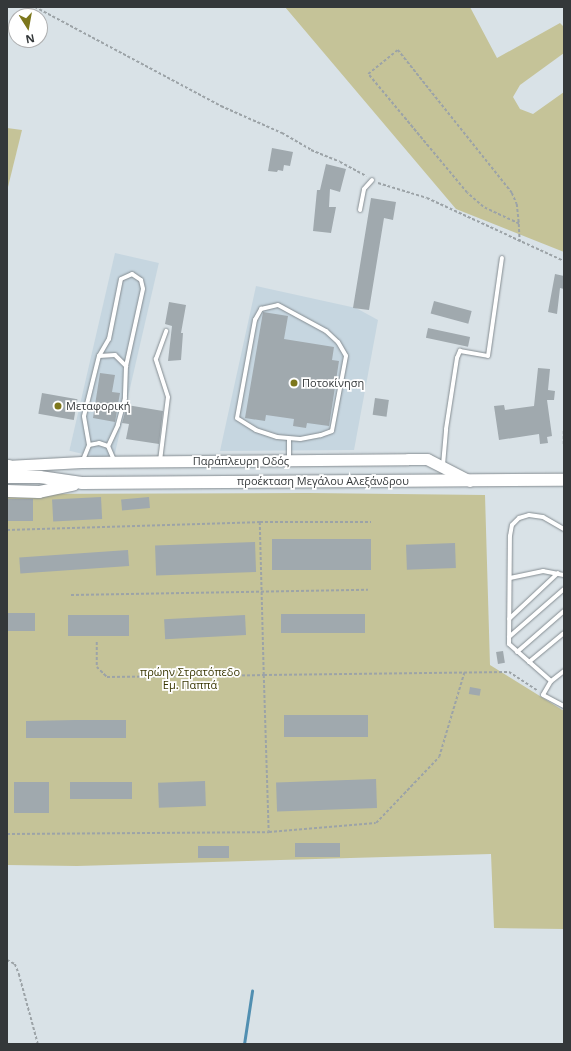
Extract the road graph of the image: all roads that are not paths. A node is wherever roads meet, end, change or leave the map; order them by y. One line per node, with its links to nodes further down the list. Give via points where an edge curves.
1 (372, 180): 2 (lane, via 364,189)
2 (360, 210)
3 (502, 258): 14 (lane, via 488,356 460,351 457,358)
4 (166, 331): 13 (lane, via 156,359 168,397)
5 (100, 356): 6 (lane, via 114,355); 6 (lane, via 109,339 121,279 127,274 135,274 141,280 143,289); 8 (lane, via 84,416)
6 (126, 366): 9 (lane, via 125,398 118,425)
7 (289, 439): 7 (lane, via 311,437 332,431 346,356 338,342 326,331 286,307 274,305 261,309 255,320 236,418 256,430); 10 (lane)
8 (89, 445): 9 (lane, via 99,443); 11 (lane)
9 (108, 446): 12 (lane)
10 (289, 461): 13 (street, Παράπλευρη Οδός); 14 (street, Παράπλευρη Οδός, via 427,459)
11 (82, 462): 12 (street, Παράπλευρη Οδός); 15 (street, Παράπλευρη Οδός)
12 (115, 462): 13 (street, Παράπλευρη Οδός)
13 (160, 462)
14 (443, 466): 17 (street, Παράπλευρη Οδός)
15 (8, 469): 18 (main road, προέκταση Μεγάλου Αλεξάνδρου)
16 (564, 480): 17 (main road, προέκταση Μεγάλου Αλεξάνδρου)
17 (470, 481): 18 (main road, προέκταση Μεγάλου Αλεξάνδρου)
18 (82, 483): 19 (main road, προέκταση Μεγάλου Αλεξάνδρου, via 39,492)
19 (7, 491)
20 (564, 529): 23 (lane, via 543,517 529,514 519,518 512,525 510,536)
21 (558, 573): 22 (lane); 23 (lane, via 543,571); 26 (lane)
22 (564, 575)
23 (510, 578): 26 (lane)
24 (564, 589): 28 (lane)
25 (564, 612): 29 (lane)
26 (509, 619): 28 (lane)
27 (564, 633): 30 (lane)
28 (509, 637): 29 (lane, via 510,646)
29 (517, 652): 30 (lane)
30 (529, 662): 32 (lane)
31 (564, 671): 32 (lane)
32 (551, 681): 33 (lane, via 543,694)
33 (564, 706)

